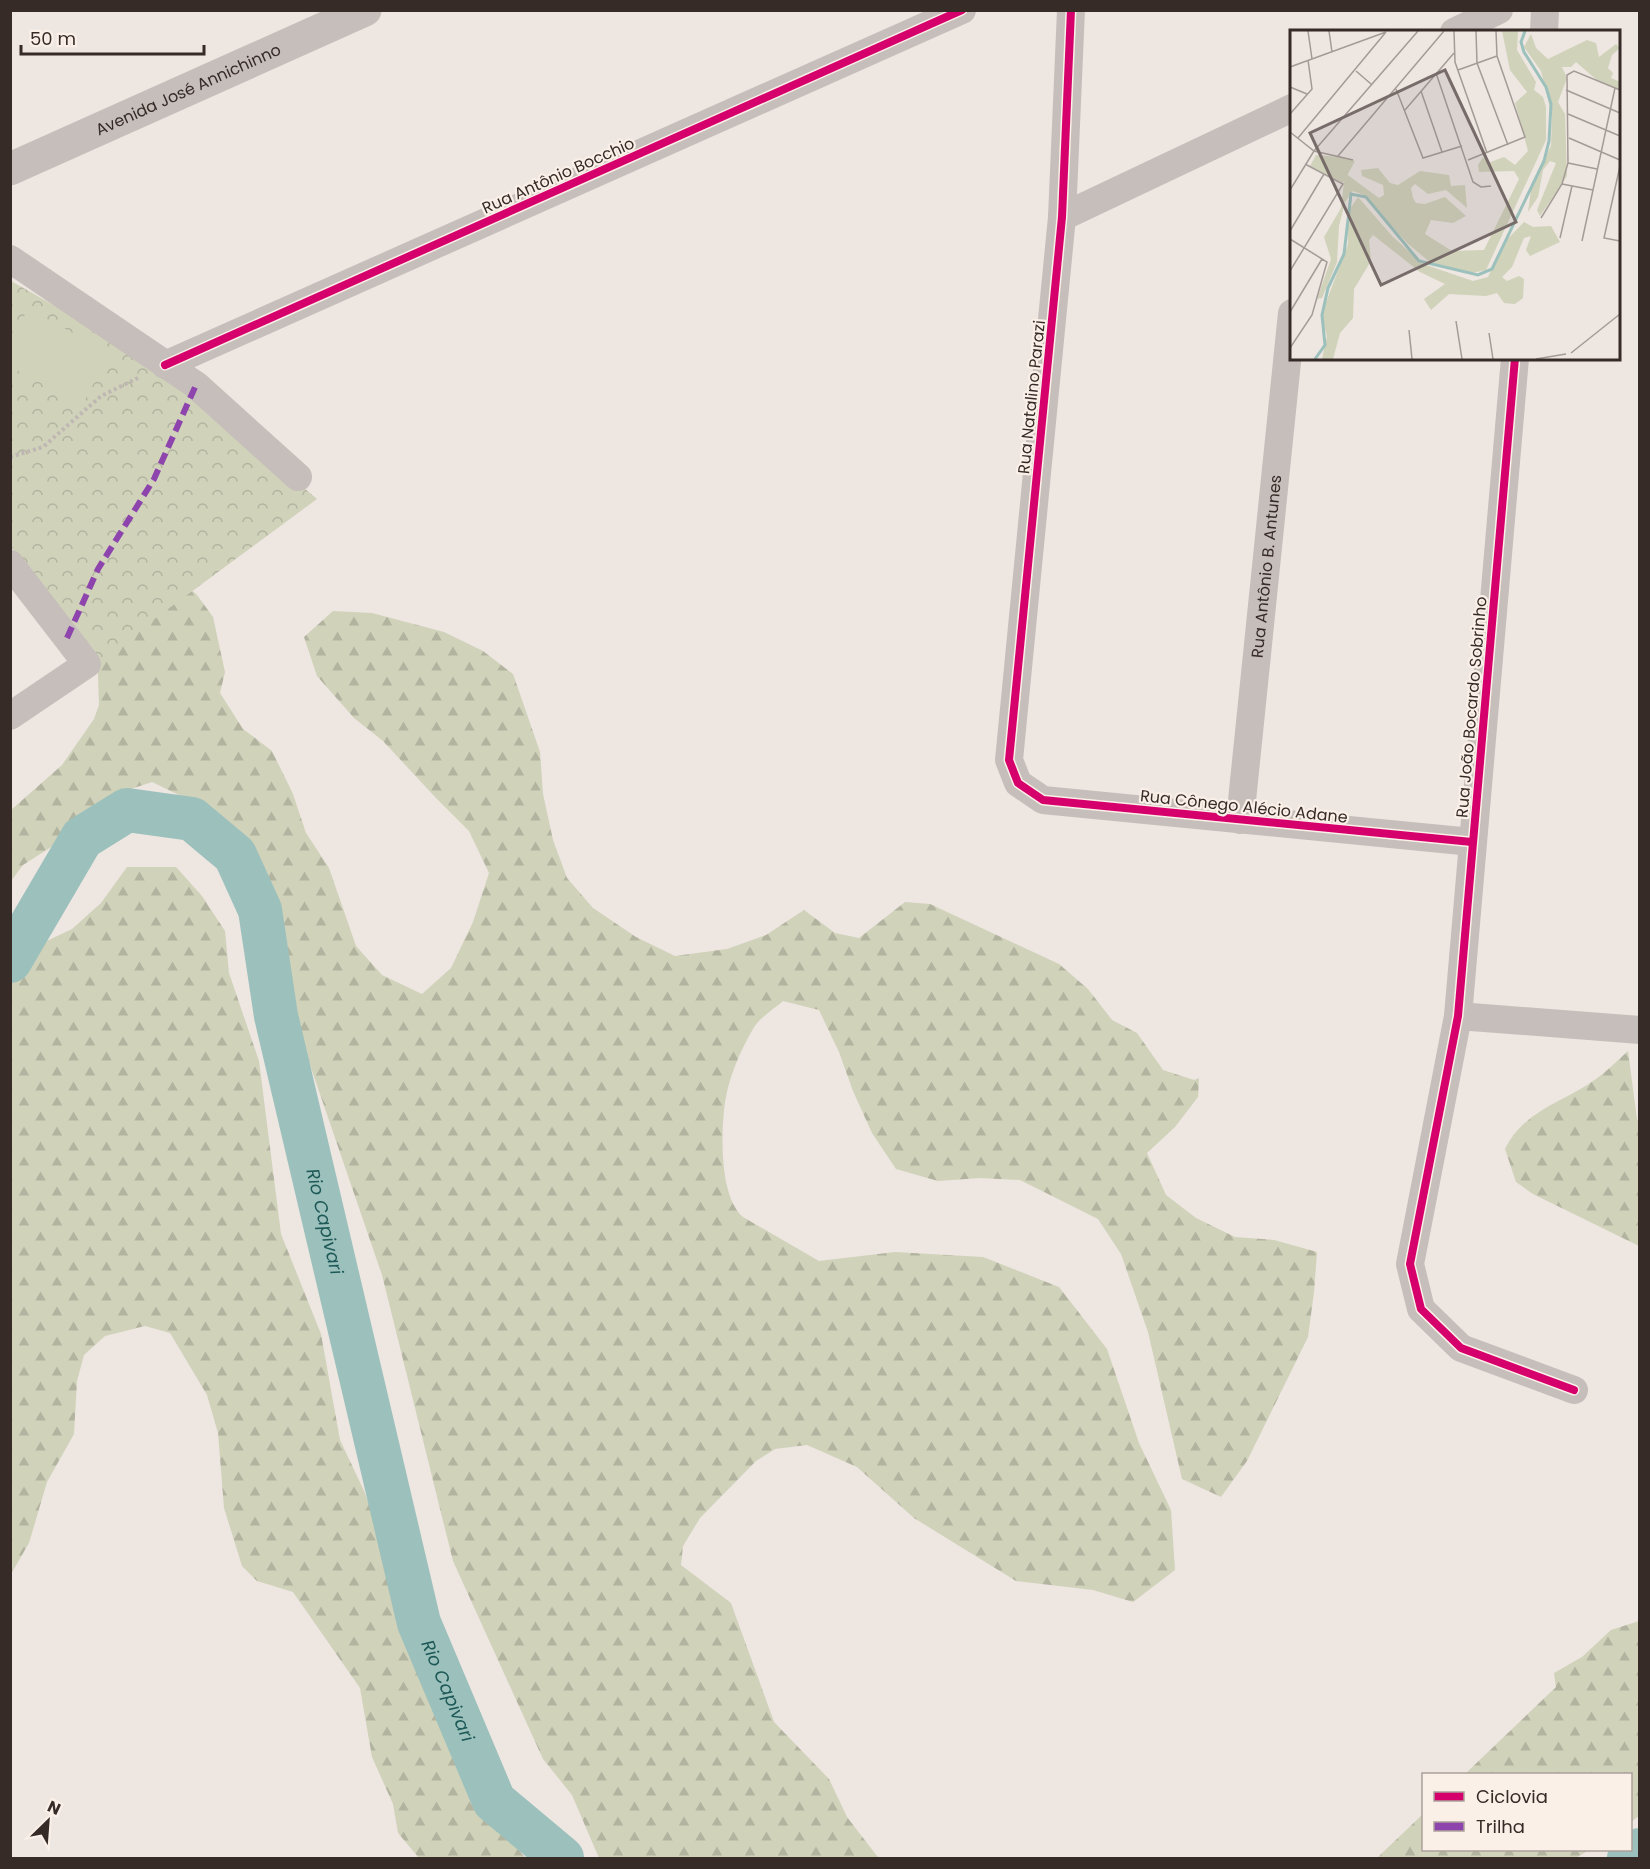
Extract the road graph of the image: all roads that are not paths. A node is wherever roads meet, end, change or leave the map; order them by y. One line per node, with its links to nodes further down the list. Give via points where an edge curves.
1 (365, 10): 9 (street, Avenida José Annichinno)
2 (962, 10): 14 (street, Rua Antônio Bocchio)
3 (1071, 10): 10 (street, Rua Natalino Parazi)
4 (1499, 10): 6 (street)
5 (1545, 10): 7 (street)
6 (1458, 30)
7 (1544, 30)
8 (1290, 109): 10 (street)
9 (10, 170)
10 (1062, 217): 18 (street, Rua Natalino Parazi, via 1009,760)
11 (10, 259): 14 (street)
12 (1290, 332): 19 (street, Rua Antônio B. Antunes)
13 (1515, 360): 20 (street, Rua João Bocardo Sobrinho)
14 (165, 365): 15 (street, via 196,385)
15 (298, 477)
16 (10, 564): 17 (street, via 87,664)
17 (10, 716)
18 (1018, 783): 19 (street, Rua Cônego Alécio Adane, via 1043,800)
19 (1240, 820): 20 (street, Rua Cônego Alécio Adane)
20 (1472, 843): 21 (street, Rua João Bocardo Sobrinho)
21 (1458, 1016): 22 (street); 23 (street, Rua João Bocardo Sobrinho, via 1410,1264 1421,1309 1461,1348)
22 (1640, 1030)
23 (1574, 1390)

